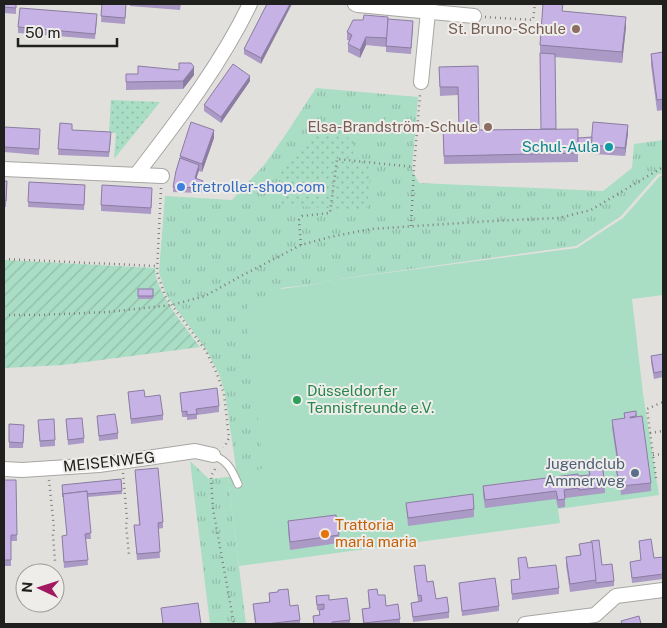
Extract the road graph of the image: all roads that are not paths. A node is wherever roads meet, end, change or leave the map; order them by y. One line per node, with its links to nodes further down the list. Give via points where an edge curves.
1 (250, 4): 7 (street, via 214,69)
2 (355, 4): 3 (street)
3 (429, 8): 4 (street); 5 (street)
4 (474, 16)
5 (421, 82)
6 (4, 168): 7 (street)
7 (136, 175): 8 (street)
8 (162, 176)
9 (213, 455): 10 (street, MEISENWEG, via 195,451 99,465); 11 (lane, via 231,468)
10 (4, 469)
11 (238, 484)
12 (663, 590): 13 (street, via 616,596)
13 (596, 620): 14 (street)
14 (525, 624)

